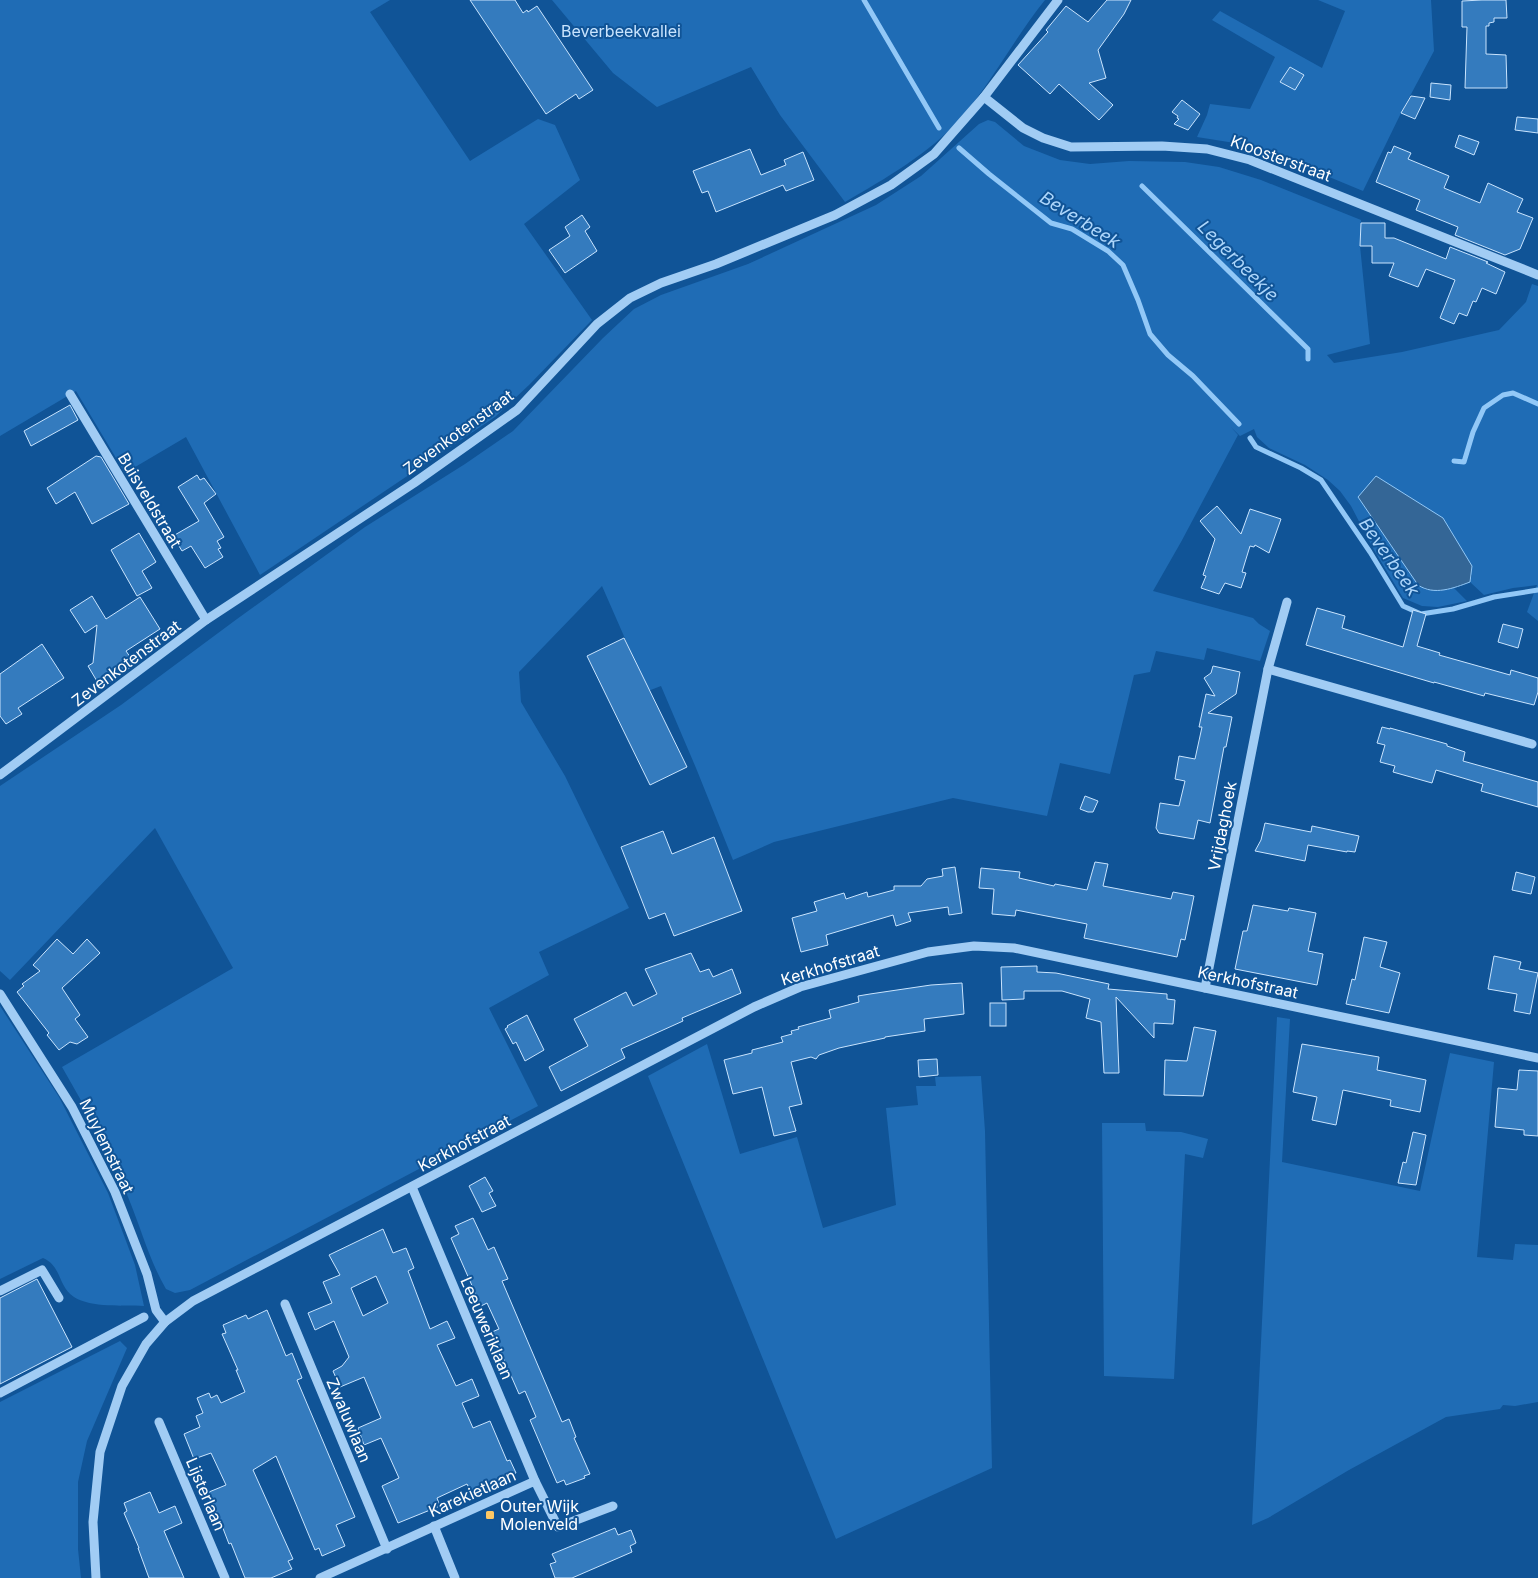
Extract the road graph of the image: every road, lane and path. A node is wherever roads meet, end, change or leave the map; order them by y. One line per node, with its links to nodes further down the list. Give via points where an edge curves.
1 (1058, 0): 2 (street, Zevenkotenstraat)
2 (984, 96): 3 (street, Kloosterstraat, via 1023,128 1043,138 1072,147 1207,149 1250,160); 6 (street, Zevenkotenstraat, via 934,154 890,185 835,215 716,264 660,283 630,298 597,324 517,410 414,483)
3 (1538, 275)
4 (70, 394): 6 (street, Buisveldstraat)
5 (1287, 602): 7 (street, Vrijdaghoek)
6 (206, 620): 9 (street, Zevenkotenstraat)
7 (1268, 669): 8 (street); 10 (street, Vrijdaghoek)
8 (1532, 744)
9 (0, 775)
10 (1205, 988): 12 (street, Kerkhofstraat); 13 (street, Kerkhofstraat, via 1014,948 974,946 928,952 800,988 754,1007)
11 (0, 994): 18 (street, Muylemstraat, via 72,1106 115,1192 147,1274 156,1310)
12 (1538, 1058)
13 (412, 1187): 18 (street, Kerkhofstraat, via 193,1301); 21 (street, Leeuweriklaan)
14 (0, 1291): 15 (street, via 42,1270)
15 (59, 1298)
16 (284, 1304): 24 (street, Zwaluwlaan)
17 (144, 1317): 19 (street)
18 (165, 1322): 25 (street, Kerkhofstraat, via 146,1344 122,1386 100,1452 92,1522)
19 (0, 1393)
20 (159, 1422): 26 (street, Lijsterlaan)
21 (535, 1480): 22 (street, Karekietlaan, via 558,1527); 23 (street, Karekietlaan)
22 (612, 1506)
23 (434, 1526): 24 (street, Karekietlaan); 28 (street)
24 (387, 1549): 27 (street, Karekietlaan)
25 (96, 1578)
26 (225, 1578)
27 (320, 1578)
28 (455, 1578)

